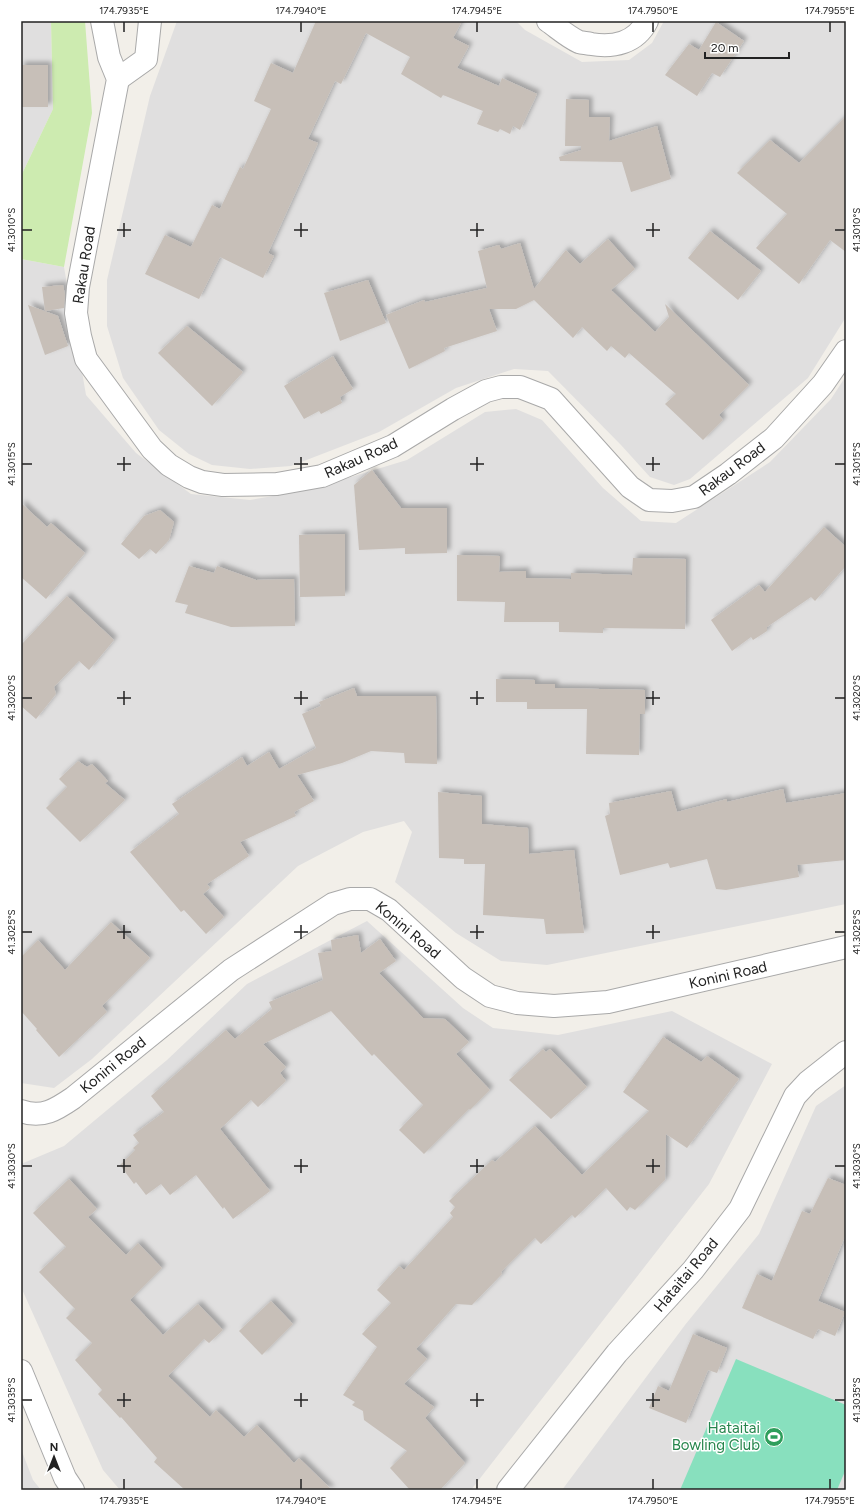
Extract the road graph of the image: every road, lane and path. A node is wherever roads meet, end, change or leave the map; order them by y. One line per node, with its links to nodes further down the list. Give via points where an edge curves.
1 (102, 21): 5 (street, via 109,57)
2 (150, 21): 5 (street, via 146,59)
3 (548, 21): 4 (street, via 580,42 608,46 621,44 635,37)
4 (647, 21)
5 (118, 79): 6 (street, Rakau Road, via 78,287 76,313 80,336 86,360 152,449 169,465 202,482 223,485 277,484 322,476 393,446 486,391 501,387 520,387 551,399 630,487 649,500 672,501 694,498 774,438 823,384)
6 (846, 351)
7 (846, 948): 9 (street, Konini Road, via 608,1002 554,1006 517,1003 490,996 463,978 389,910 370,899 350,898 333,904 231,970 54,1111 32,1114)
8 (846, 1052): 12 (street, Hataitai Road, via 808,1082 795,1096 740,1209 693,1270 617,1353)
9 (21, 1111)
10 (21, 1370): 11 (street, via 65,1478)
11 (73, 1490)
12 (508, 1490)

